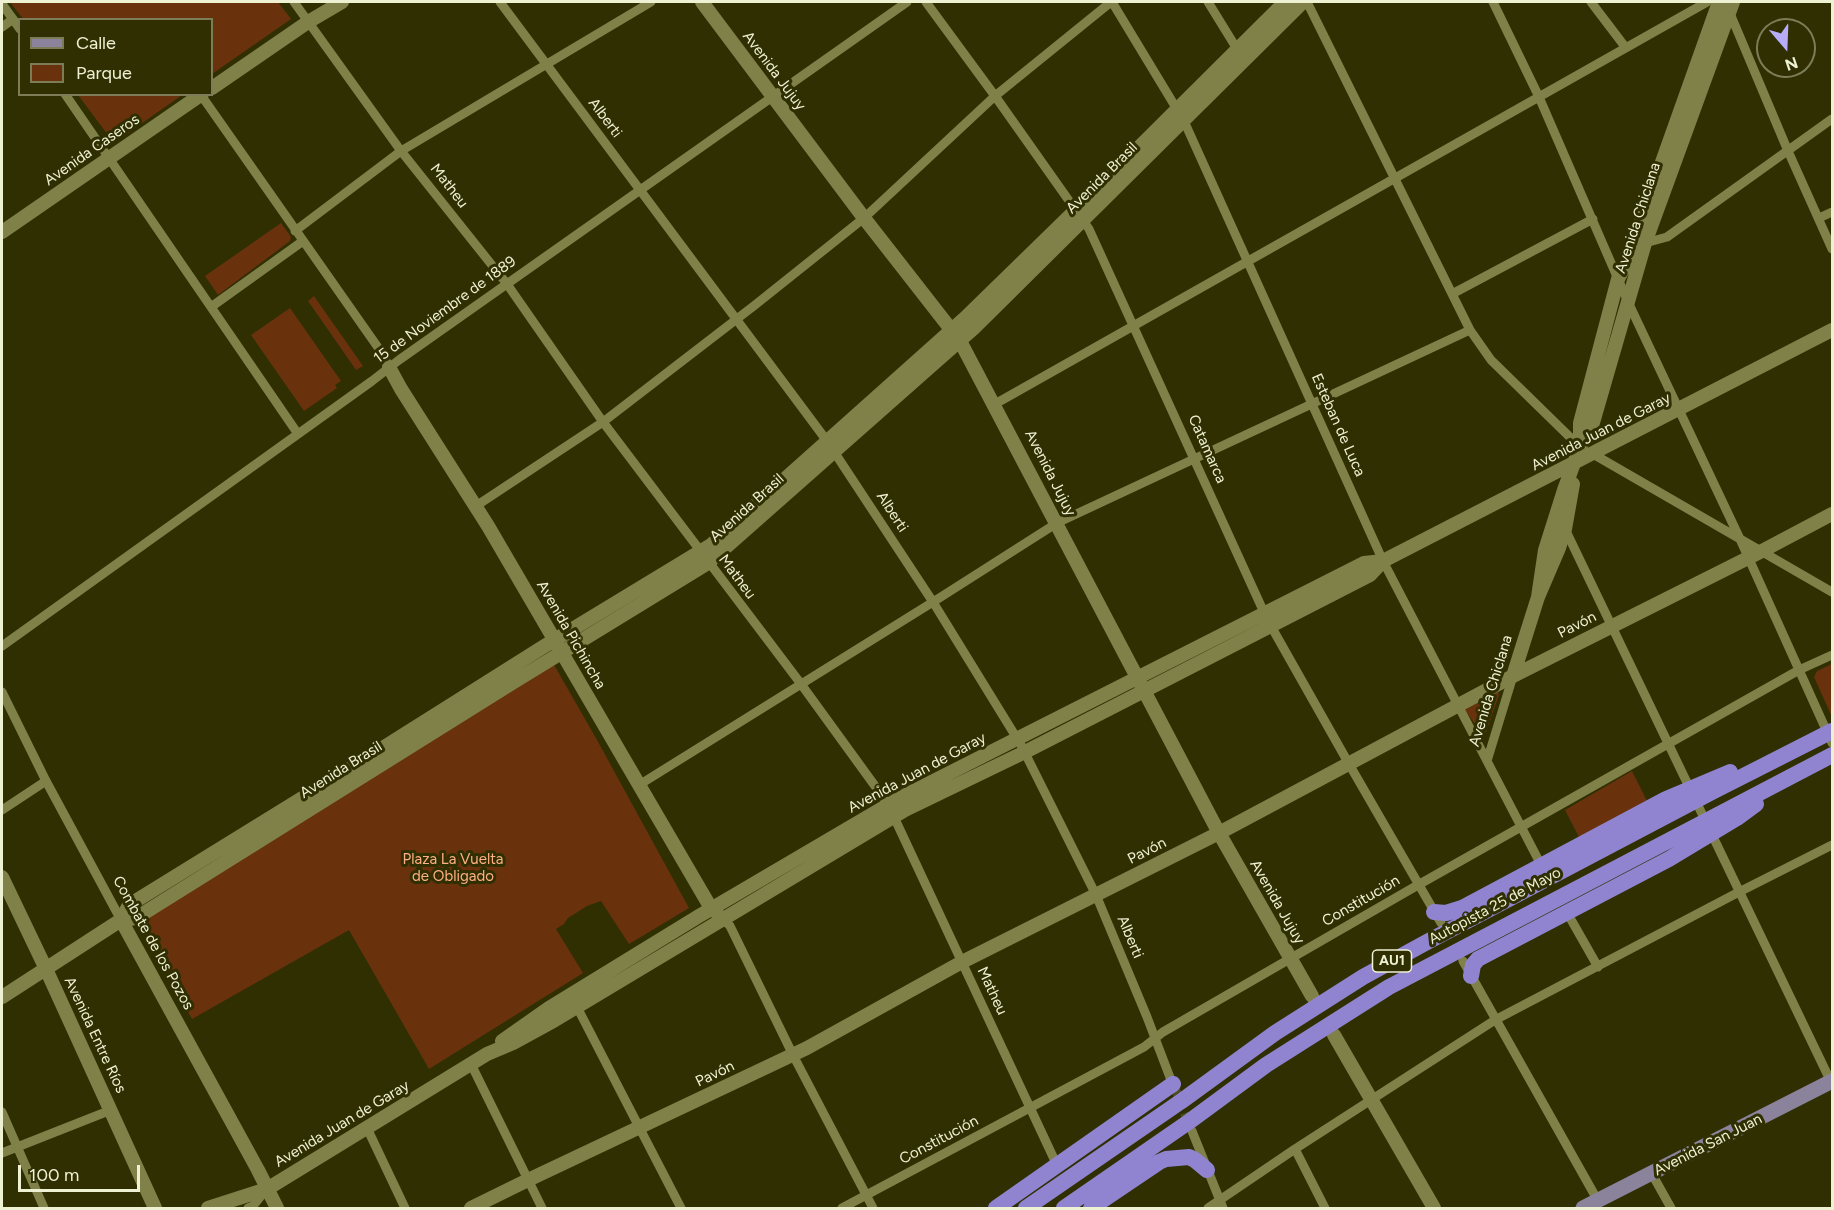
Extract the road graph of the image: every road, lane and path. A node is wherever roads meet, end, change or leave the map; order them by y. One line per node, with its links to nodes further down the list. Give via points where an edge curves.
1 (294, 2): 18 (street, Matheu)
2 (342, 2): 18 (main road)
3 (500, 2): 23 (street, Alberti)
4 (651, 2): 23 (street)
5 (702, 2): 30 (main road, Avenida Jujuy)
6 (907, 2): 30 (street, 15 de Noviembre de 1889)
7 (926, 2): 28 (street, Catamarca)
8 (1112, 2): 28 (street); 31 (street, Esteban de Luca)
9 (1208, 2): 22 (street)
10 (1285, 2): 22 (main road, Avenida Brasil)
11 (1305, 2): 31 (main road, Avenida Brasil); 36 (street)
12 (1591, 2): 21 (street)
13 (1707, 2): 21 (street)
14 (1496, 3): 29 (street)
15 (2, 4): 17 (street)
16 (1726, 4): 34 (street); 46 (main road, Avenida Chiclana); 49 (main road, Avenida Chiclana)
17 (13, 19): 19 (street); 20 (street)
18 (308, 22): 24 (main road); 33 (street, Matheu)
19 (18, 26)
20 (2, 27)
21 (1626, 48): 29 (street)
22 (1237, 49): 31 (main road, Avenida Brasil)
23 (546, 65): 33 (street); 37 (street, Alberti)
24 (213, 87)
25 (66, 96): 35 (street)
26 (200, 96): 35 (main road, Avenida Caseros)
27 (202, 96): 43 (street)
28 (995, 96): 39 (street, Catamarca); 40 (street)
29 (1539, 97): 36 (street); 42 (street)
30 (773, 98): 37 (street, 15 de Noviembre de 1889); 40 (main road, Avenida Jujuy)
31 (1181, 115): 39 (main road, Avenida Brasil); 48 (street, Esteban de Luca)
32 (1833, 119): 34 (street)
33 (401, 151): 43 (street); 50 (street, Matheu)
34 (1788, 151): 41 (street); 46 (street, via 1667,237)
35 (110, 158): 44 (main road, Avenida Caseros); 53 (street)
36 (1395, 178): 48 (street); 51 (street)
37 (641, 190): 50 (street, 15 de Noviembre de 1889); 54 (street, Alberti)
38 (1833, 212): 41 (street)
39 (1079, 215): 55 (street, Catamarca); 58 (main road, Avenida Brasil)
40 (864, 218): 54 (street); 58 (main road, Avenida Jujuy)
41 (1819, 218): 47 (street)
42 (1593, 219): 49 (street); 51 (street)
43 (295, 231): 45 (street)
44 (2, 232)
45 (303, 242): 53 (street); 59 (street)
46 (1645, 243): 52 (main road, Avenida Chiclana)
47 (1833, 249)
48 (1247, 261): 55 (street); 61 (street, Esteban de Luca)
49 (1618, 279): 52 (street); 66 (main road, Avenida Chiclana, via 1580,423)
50 (507, 284): 59 (street, 15 de Noviembre de 1889); 63 (street, Matheu)
51 (1452, 294): 56 (street)
52 (1628, 302): 62 (street); 66 (main road, Avenida Chiclana, via 1592,426)
53 (211, 307): 64 (street)
54 (736, 320): 63 (street); 65 (street, Alberti)
55 (1134, 325): 60 (street); 68 (street, Catamarca)
56 (1470, 330): 61 (street); 66 (street, via 1491,360)
57 (1833, 330): 62 (main road, Avenida Juan de Garay)
58 (956, 335): 60 (main road, Avenida Jujuy); 65 (main road, Avenida Brasil)
59 (389, 367): 64 (street, 15 de Noviembre de 1889); 70 (main road, Avenida Pichincha)
60 (994, 404): 72 (main road, Avenida Jujuy)
61 (1313, 404): 68 (street); 78 (street, Esteban de Luca)
62 (1680, 410): 67 (main road, Avenida Juan de Garay); 74 (street)
63 (603, 422): 70 (street); 76 (street, Matheu)
64 (298, 434): 85 (street, 15 de Noviembre de 1889)
65 (831, 447): 76 (main road, Avenida Brasil, via 711,545); 81 (street, Alberti)
66 (1580, 447): 69 (main road, Avenida Chiclana)
67 (1593, 454): 69 (main road, Avenida Juan de Garay); 74 (street)
68 (1195, 459): 72 (street); 82 (street, Catamarca)
69 (1573, 464): 73 (main road, Avenida Chiclana); 78 (main road, Avenida Juan de Garay); 80 (main road, Avenida Chiclana, via 1545,550)
70 (476, 506): 84 (main road, Avenida Pichincha)
71 (1833, 514): 75 (main road, Pavón)
72 (1057, 523): 81 (street); 91 (main road, Avenida Jujuy)
73 (1565, 529): 80 (main road, Avenida Chiclana); 83 (street)
74 (1740, 538): 75 (street); 77 (street)
75 (1762, 551): 77 (main road, Pavón); 79 (street)
76 (704, 558): 84 (main road, Avenida Brasil); 86 (main road, Avenida Brasil); 90 (street, Matheu)
77 (1749, 558): 83 (main road, Pavón); 88 (street)
78 (1383, 561): 82 (main road, Avenida Juan de Garay, via 1370,575); 93 (street, Esteban de Luca)
79 (1833, 591)
80 (1538, 597): 89 (main road, Avenida Chiclana)
81 (933, 602): 90 (street); 95 (street, Alberti)
82 (1268, 619): 91 (main road, Avenida Juan de Garay); 102 (street, Catamarca)
83 (1612, 626): 89 (main road, Pavón); 96 (street)
84 (555, 639): 86 (main road, Avenida Pichincha); 120 (main road, Avenida Brasil, via 129,905)
85 (2, 646)
86 (563, 652): 105 (main road, Avenida Pichincha); 120 (main road, Avenida Brasil, via 136,918)
87 (1833, 655): 88 (street, Constitución)
88 (1799, 670): 96 (street, Constitución); 97 (street)
89 (1513, 676): 93 (main road, Pavón); 101 (street, Avenida Chiclana)
90 (801, 684): 105 (street); 107 (street, Matheu)
91 (1141, 685): 95 (main road, Avenida Juan de Garay); 98 (main road, Avenida Juan de Garay); 109 (main road, Avenida Jujuy)
92 (2, 692): 104 (street, Combate de los Pozos)
93 (1459, 706): 101 (street, Esteban de Luca); 102 (main road, Pavón)
94 (1833, 731): 100 (highway, Autopista 25 de Mayo / AU1)
95 (1018, 739): 98 (street, Alberti); 107 (main road, Avenida Juan de Garay)
96 (1668, 743): 108 (street, Constitución); 114 (street)
97 (1833, 743)
98 (1024, 752): 107 (main road, Avenida Juan de Garay); 115 (street, Alberti)
99 (1833, 755): 103 (highway, Autopista 25 de Mayo / AU1)
100 (1784, 756): 118 (highway, via 1733,771 1666,799); 168 (highway, Autopista 25 de Mayo / AU1, via 1347,987 1275,1033)
101 (1487, 761): 108 (street, Esteban de Luca)
102 (1349, 764): 109 (main road, Pavón); 113 (street, Catamarca)
103 (1801, 772): 126 (highway, via 1737,818 1669,859 1495,949 1474,962); 169 (highway, Autopista 25 de Mayo / AU1, via 1389,987 1266,1065)
104 (46, 781): 106 (street); 120 (street, Combate de los Pozos)
105 (639, 785): 116 (main road, Avenida Pichincha)
106 (2, 810)
107 (891, 811): 116 (main road, Avenida Juan de Garay); 119 (main road, Avenida Juan de Garay); 123 (street, Matheu)
108 (1521, 827): 111 (street, Esteban de Luca); 113 (street, Constitución)
109 (1219, 833): 115 (main road, Pavón); 121 (main road, Avenida Jujuy)
110 (1833, 845): 114 (street)
111 (1539, 861)
112 (2, 877): 125 (main road, Avenida Entre Ríos)
113 (1419, 885): 118 (street, Catamarca); 121 (street, Constitución)
114 (1738, 892): 124 (street); 136 (street)
115 (1096, 895): 123 (main road, Pavón); 132 (street, Alberti)
116 (713, 908): 119 (main road, Avenida Pichincha); 133 (main road, Avenida Juan de Garay, via 542,1012)
117 (1569, 916): 124 (street)
118 (1438, 917)
119 (723, 919): 129 (main road, Avenida Juan de Garay); 134 (street, via 730,926)
120 (121, 920): 125 (main road, Avenida Brasil); 152 (main road, Combate de los Pozos)
121 (1291, 958): 127 (main road, Avenida Jujuy); 132 (street, Constitución)
122 (1463, 961): 126 (street)
123 (962, 962): 134 (main road, Pavón); 139 (street, Matheu)
124 (1598, 967): 130 (street)
125 (46, 969): 128 (main road, Avenida Brasil); 140 (main road, Avenida Entre Ríos)
126 (1471, 976): 130 (street)
127 (1312, 996)
128 (2, 997)
129 (577, 1007): 133 (main road, Avenida Juan de Garay); 143 (street)
130 (1495, 1020): 138 (street); 154 (street)
131 (1334, 1035): 138 (main road)
132 (1155, 1038): 137 (street, Alberti); 139 (street, Constitución)
133 (487, 1054): 135 (main road, Avenida Juan de Garay)
134 (793, 1055): 143 (main road, Pavón); 153 (street)
135 (471, 1064): 142 (main road, Avenida Juan de Garay); 151 (street)
136 (1832, 1082): 150 (main road, Avenida San Juan)
137 (1174, 1086): 167 (highway)
138 (1371, 1101): 146 (street); 173 (main road)
139 (1030, 1107): 148 (street, Matheu); 153 (street, Constitución)
140 (111, 1110): 145 (street); 157 (main road, Avenida Entre Ríos)
141 (2, 1112): 145 (street)
142 (367, 1128): 152 (main road, Avenida Juan de Garay); 161 (street)
143 (639, 1128): 151 (main road, Pavón); 164 (street)
144 (1192, 1131): 149 (street)
145 (17, 1147): 147 (street); 156 (street)
146 (1295, 1149): 155 (street); 172 (street)
147 (2, 1153)
148 (1055, 1161)
149 (1207, 1170): 155 (street); 170 (highway, via 1189,1157 1173,1157 1159,1162)
150 (1652, 1174): 154 (main road, Avenida San Juan); 175 (street)
151 (528, 1180): 162 (main road, Pavón); 163 (street)
152 (267, 1189): 158 (main road, Avenida Juan de Garay); 159 (street); 160 (main road, Combate de los Pozos)
153 (867, 1196): 165 (street, Constitución); 166 (street)
154 (1598, 1201): 174 (main road, Avenida San Juan)
155 (1221, 1205): 171 (street)
156 (44, 1209)
157 (155, 1209)
158 (208, 1209)
159 (248, 1209)
160 (277, 1209)
161 (405, 1209)
162 (471, 1209)
163 (542, 1209)
164 (681, 1209)
165 (842, 1209)
166 (873, 1209)
167 (996, 1209)
168 (1026, 1209)
169 (1064, 1209)
170 (1091, 1209)
171 (1208, 1209)
172 (1325, 1209)
173 (1434, 1209)
174 (1584, 1209)
175 (1671, 1209)

